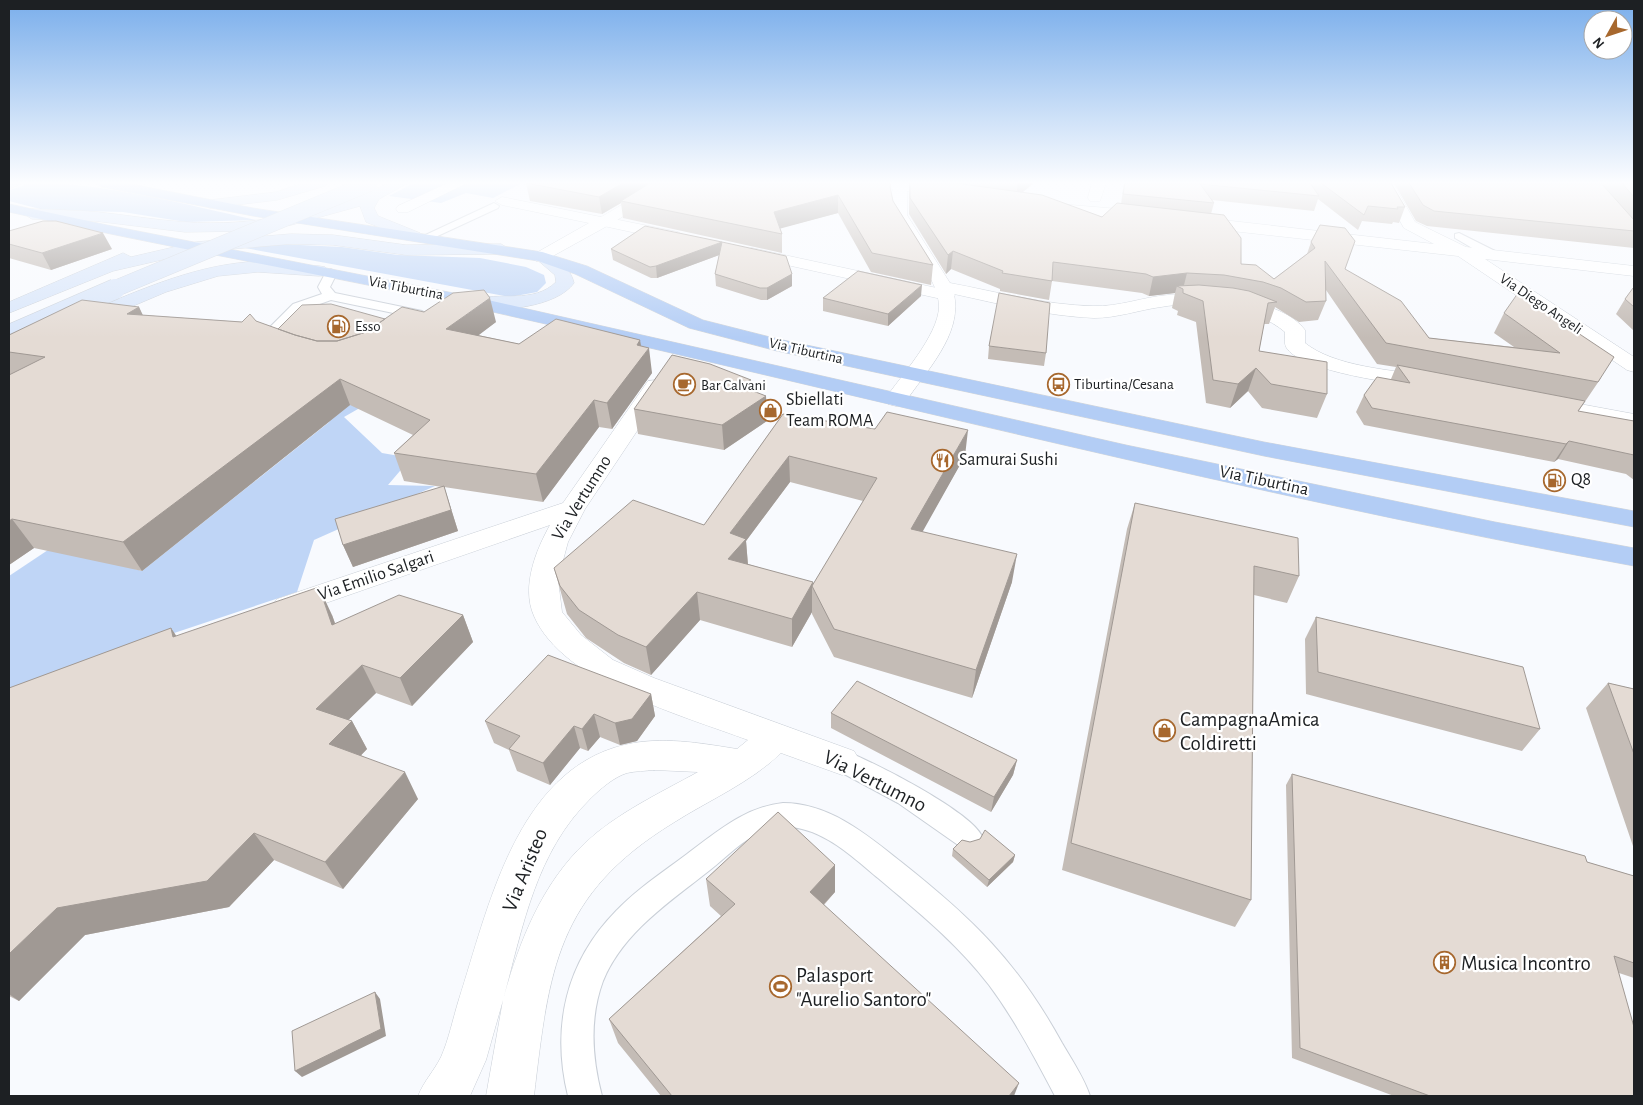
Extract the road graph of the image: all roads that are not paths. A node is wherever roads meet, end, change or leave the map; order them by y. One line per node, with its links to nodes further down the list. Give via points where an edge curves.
1 (119, 235): 21 (main road, via 132,242 127,255)
2 (131, 235): 16 (main road, Via Tiburtina)
3 (218, 235): 31 (main road)
4 (249, 235): 33 (main road, bridge, via 195,254)
5 (403, 235): 13 (main road, Via Tiburtina)
6 (413, 235): 13 (main road)
7 (426, 235): 13 (lane)
8 (582, 235): 20 (street)
9 (665, 235): 14 (street)
10 (910, 235): 25 (street)
11 (1350, 235): 15 (street)
12 (1430, 235): 15 (street, Via Diego Angeli)
13 (420, 237): 17 (main road, Via Tiburtina)
14 (692, 240)
15 (1461, 244): 19 (street); 22 (street, via 1495,256); 37 (street, Via Diego Angeli)
16 (196, 247): 17 (main road, via 317,239 406,250); 21 (main road); 23 (main road, Via Tiburtina)
17 (501, 249): 20 (main road, Via Tiburtina)
18 (731, 249): 25 (street)
19 (1634, 256)
20 (542, 257): 26 (main road, via 563,273 564,283 560,289 543,297); 38 (main road, Via Tiburtina, via 581,270 683,318 714,329)
21 (108, 267): 27 (main road)
22 (1634, 271)
23 (325, 272): 24 (lane, via 324,287); 26 (main road, Via Tiburtina); 36 (main road, via 245,267 209,273 149,294)
24 (330, 296): 30 (lane); 34 (lane, via 298,307 269,336 273,341)
25 (946, 296): 38 (street, via 938,340); 39 (street, via 1108,312 1170,300 1226,302 1270,309 1294,330 1294,345 1307,356 1328,363)
26 (487, 305): 28 (lane); 35 (main road, Via Tiburtina)
27 (9, 308)
28 (448, 311)
29 (434, 313): 30 (lane)
30 (418, 315): 32 (lane)
31 (9, 321)
32 (404, 326)
33 (9, 335)
34 (291, 347)
35 (683, 349): 40 (main road, Via Tiburtina); 43 (street, Via Vertumno)
36 (9, 353)
37 (1634, 366)
38 (913, 375): 40 (street); 44 (main road, Via Tiburtina, via 1264,449)
39 (1445, 385)
40 (896, 399): 45 (main road, Via Tiburtina, via 1264,481)
41 (1520, 400): 42 (street)
42 (1634, 421)
43 (572, 509): 46 (street, Via Emilio Salgari); 47 (street, Via Vertumno, via 554,542 544,579 548,615 570,643 602,668 643,687)
44 (1634, 519)
45 (1634, 557)
46 (262, 614)
47 (776, 736): 48 (street, Via Vertumno); 49 (street)
48 (842, 761): 50 (lane, Via Vertumno, via 911,796)
49 (741, 764): 51 (street, Via Aristeo, via 684,755 623,759 599,770 559,804 538,833 521,870 463,1060); 52 (street, via 622,836 598,856 574,884 557,912 532,975 519,1027)
50 (968, 836)
51 (442, 1096)
52 (510, 1096)
53 (585, 1096): 54 (lane, via 578,1065 576,1021 595,964 609,941 642,905 730,837 760,820 790,815 826,824 854,842 935,906 961,931 1013,992)
54 (1073, 1096)

